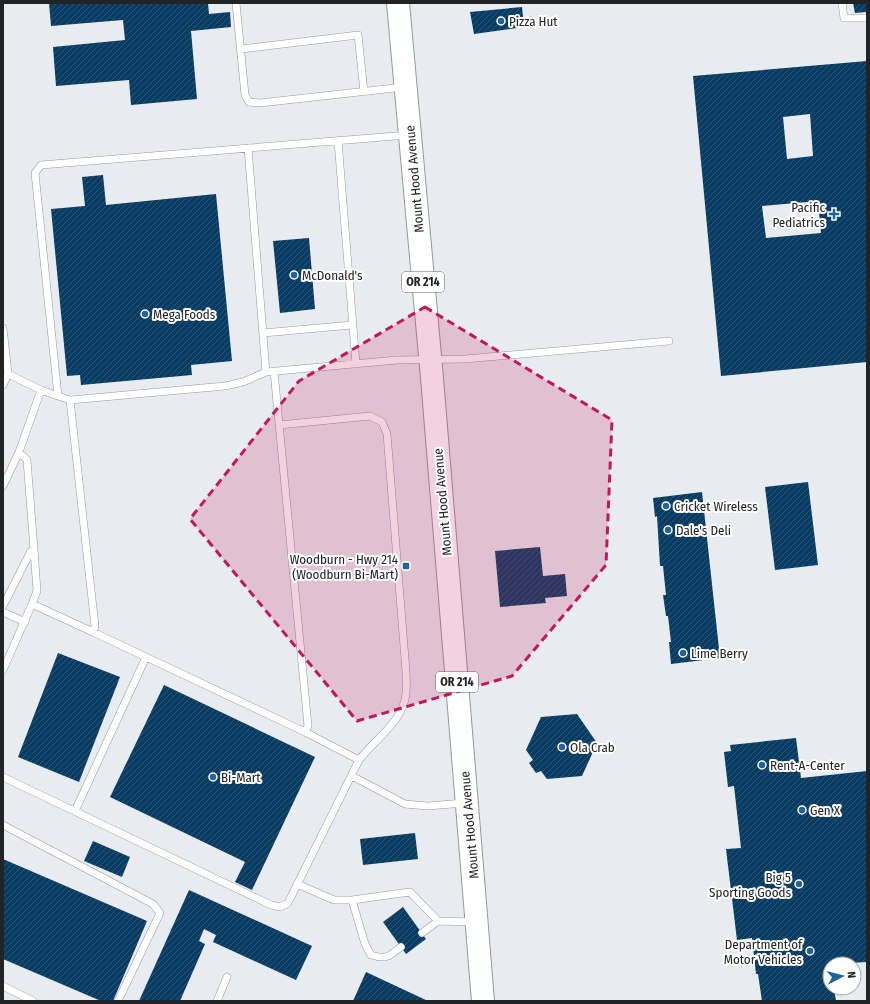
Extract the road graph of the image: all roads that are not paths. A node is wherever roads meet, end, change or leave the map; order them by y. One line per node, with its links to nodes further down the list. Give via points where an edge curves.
1 (236, 3): 5 (lane)
2 (398, 3): 6 (main road, Mount Hood Avenue / OR 214)
3 (842, 3): 4 (lane, via 844,18)
4 (867, 18)
5 (241, 49): 7 (lane, via 245,95 249,102); 7 (lane, via 358,35)
6 (406, 87): 7 (lane); 8 (main road, Mount Hood Avenue / OR 214)
7 (364, 92)
8 (410, 135): 9 (lane); 16 (main road, Mount Hood Avenue / OR 214)
9 (338, 141): 10 (lane); 11 (lane)
10 (248, 148): 13 (lane); 22 (lane, via 41,165 35,173)
11 (352, 325): 13 (lane); 17 (lane)
12 (3, 328): 14 (lane)
13 (263, 333): 18 (lane)
14 (3, 334): 19 (lane)
15 (669, 341): 16 (lane, via 465,359)
16 (430, 359): 17 (lane); 39 (main road, Mount Hood Avenue / OR 214)
17 (356, 364): 18 (lane)
18 (270, 371): 23 (lane, via 243,382 224,386); 24 (lane)
19 (8, 374): 20 (lane); 21 (lane)
20 (3, 385)
21 (41, 390): 22 (lane); 25 (lane)
22 (58, 396): 23 (lane)
23 (70, 400): 32 (lane, via 95,626)
24 (279, 425): 35 (lane, via 308,726); 36 (lane, via 370,416 382,422 387,434 406,694 398,717)
25 (19, 452): 26 (lane); 27 (lane, via 27,460)
26 (3, 486)
27 (34, 550): 28 (lane, via 37,590); 29 (lane, via 31,551)
28 (32, 604): 31 (lane); 32 (lane)
29 (3, 606)
30 (3, 612): 31 (lane)
31 (25, 622): 34 (lane)
32 (93, 632): 33 (lane)
33 (146, 657): 35 (lane); 40 (lane)
34 (3, 668)
35 (305, 732): 36 (lane)
36 (359, 760): 37 (lane)
37 (352, 776): 39 (lane, via 405,804 428,806); 42 (lane)
38 (3, 777): 40 (lane)
39 (467, 803): 45 (main road, Mount Hood Avenue / OR 214)
40 (75, 811): 42 (lane, via 271,905 280,907 288,903)
41 (3, 825): 51 (lane, via 153,904 160,913)
42 (297, 884): 43 (lane, via 334,900)
43 (352, 900): 44 (lane, via 410,892); 47 (lane, via 365,944 371,955 387,957)
44 (438, 921): 45 (lane); 46 (lane)
45 (476, 922): 53 (main road, Mount Hood Avenue / OR 214)
46 (422, 933)
47 (401, 947)
48 (227, 977): 52 (lane)
49 (3, 986): 50 (lane)
50 (34, 1001)
51 (118, 1001)
52 (217, 1001)
53 (482, 1001)

